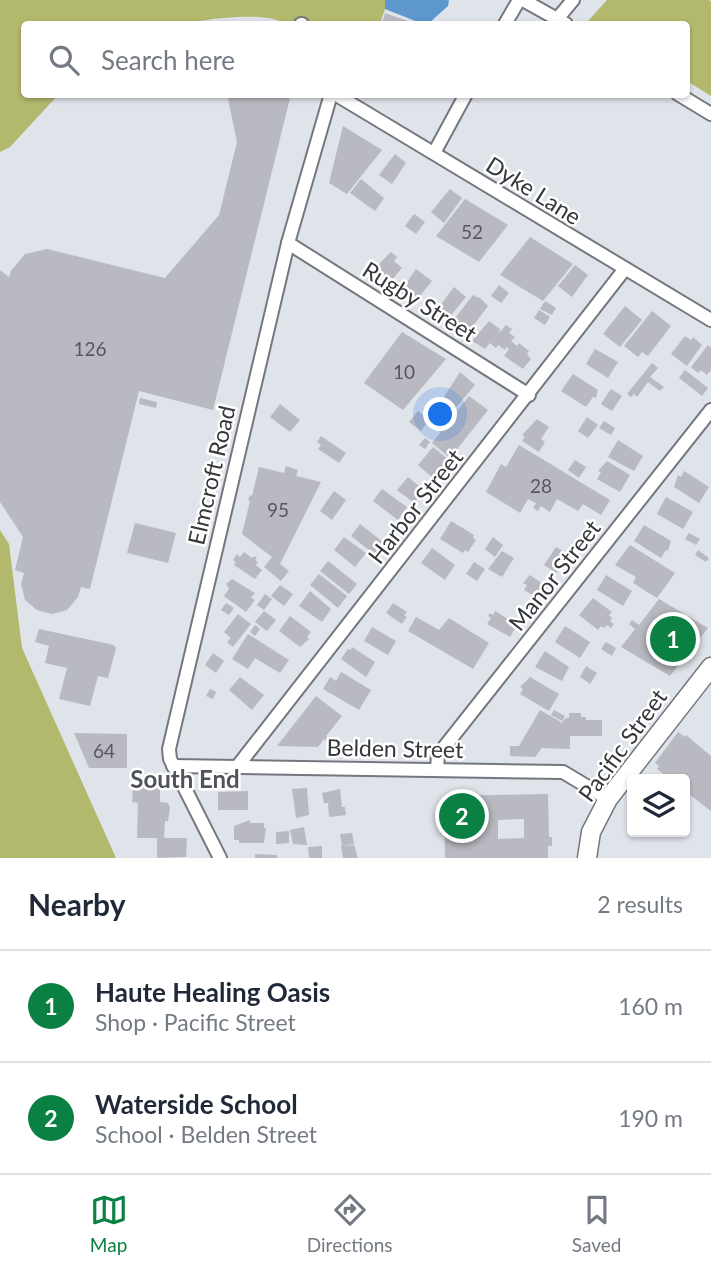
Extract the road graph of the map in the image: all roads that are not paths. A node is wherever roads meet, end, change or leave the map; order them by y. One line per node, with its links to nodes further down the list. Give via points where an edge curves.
1 (521, 0): 3 (street); 4 (street)
2 (573, 0): 4 (street)
3 (507, 21)
4 (562, 21)
5 (332, 98): 11 (street, Elmcroft Road)
6 (340, 98): 10 (street, Dyke Lane)
7 (464, 98): 10 (street)
8 (685, 98): 9 (street)
9 (711, 114)
10 (434, 153): 12 (street, Dyke Lane)
11 (288, 243): 14 (street, Rugby Street); 17 (street, Elmcroft Road, via 169,749)
12 (624, 270): 13 (street, Dyke Lane); 14 (street, Harbor Street)
13 (711, 320)
14 (529, 394): 18 (street, Harbor Street)
15 (711, 410): 19 (street, Manor Street, via 438,755)
16 (711, 667): 20 (street, Pacific Street)
17 (173, 766): 18 (street, Belden Street); 21 (street, Elmcroft Road)
18 (237, 767): 19 (street, Belden Street)
19 (437, 769): 20 (street, Belden Street, via 563,772)
20 (608, 799): 22 (street, Pacific Street, via 591,832)
21 (220, 858)
22 (587, 858)

